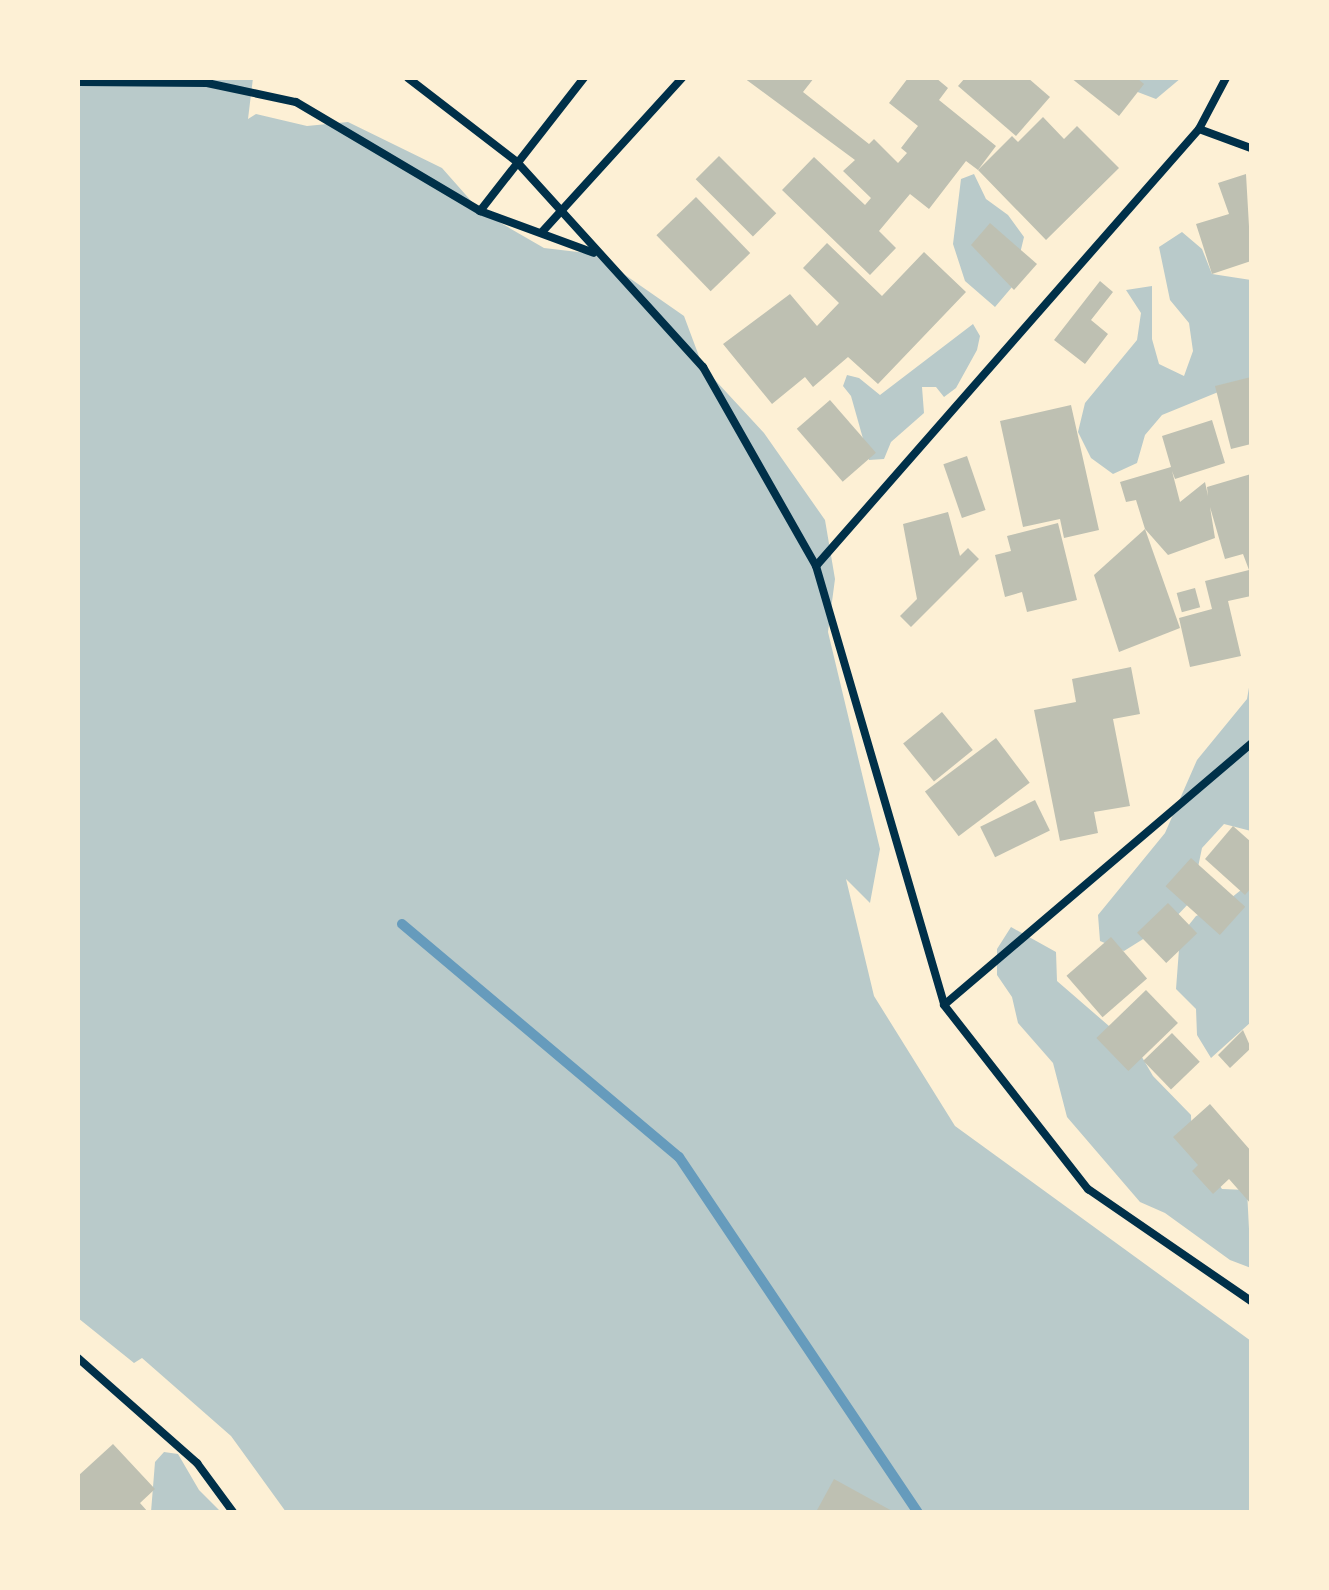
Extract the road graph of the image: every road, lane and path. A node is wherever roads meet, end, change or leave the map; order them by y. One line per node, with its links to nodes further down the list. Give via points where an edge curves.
1 (408, 78): 8 (street)
2 (584, 78): 8 (street)
3 (682, 78): 10 (street)
4 (1226, 78): 6 (street)
5 (78, 82): 9 (street, via 207,83 296,102)
6 (1199, 129): 7 (street); 13 (street)
7 (1251, 148)
8 (517, 162): 9 (street); 10 (street)
9 (480, 211): 11 (street)
10 (560, 213): 11 (street); 12 (street)
11 (542, 232): 12 (street)
12 (595, 254): 13 (street, via 703,367)
13 (816, 566): 15 (street)
14 (1251, 744): 15 (street)
15 (944, 1005): 16 (street, via 1088,1189)
16 (1251, 1301)
17 (78, 1358): 18 (street, via 197,1463)
18 (233, 1512)

